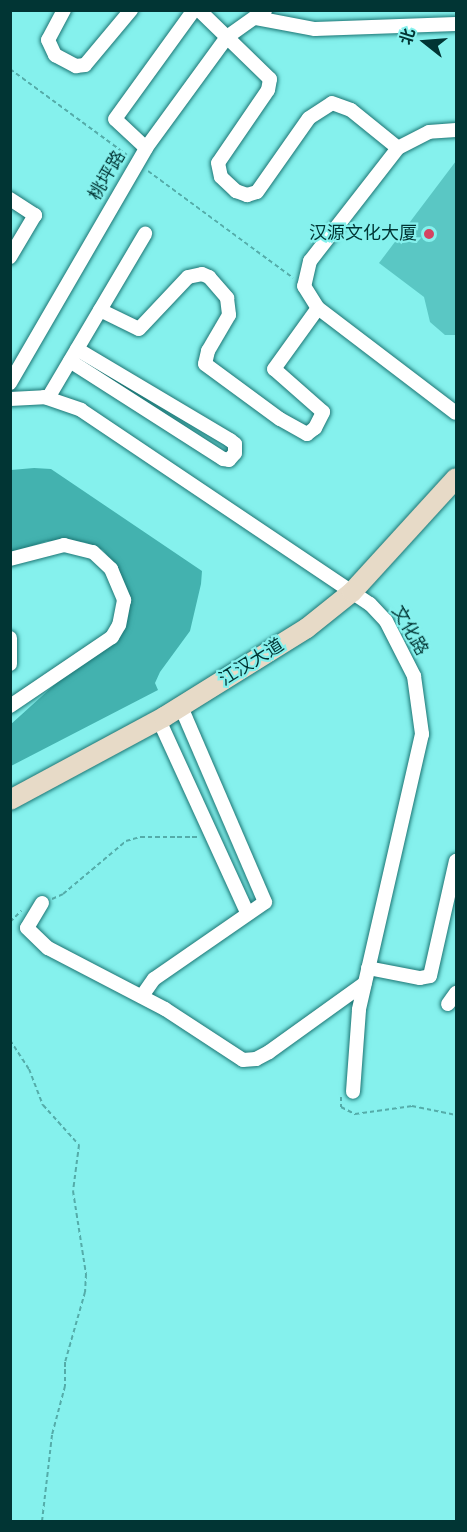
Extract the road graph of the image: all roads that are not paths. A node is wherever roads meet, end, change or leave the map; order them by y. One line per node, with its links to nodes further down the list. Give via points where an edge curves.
1 (64, 10): 2 (street, via 48,40 55,55 76,66 85,65)
2 (131, 10)
3 (196, 10): 6 (street); 8 (street, via 115,119)
4 (260, 14): 5 (street, via 315,29); 6 (street, 桃坪路)
5 (456, 24)
6 (227, 37): 8 (street, 桃坪路); 9 (street, via 270,79 268,90 218,163 220,177 236,190 247,195 257,192 309,118 332,103 351,110)
7 (456, 130): 9 (street, via 429,132)
8 (146, 148): 17 (street, 桃坪路)
9 (398, 148): 13 (street, via 310,261 304,286)
10 (10, 199): 12 (street, via 35,214)
11 (145, 234): 14 (street)
12 (10, 257)
13 (318, 308): 14 (street, via 274,369 323,412 307,434 205,364 208,351 229,315 223,290 209,278 188,277 139,329); 20 (street)
14 (100, 310): 15 (street)
15 (77, 349): 16 (street); 16 (street, via 230,440 235,444 235,453 229,460 223,459)
16 (70, 362): 18 (street)
17 (13, 371)
18 (48, 398): 19 (street, 文化路); 23 (street, 文化路, via 81,410)
19 (10, 399)
20 (456, 413)
21 (456, 478): 23 (main road, 江汉大道)
22 (10, 559): 26 (street, via 46,547 84,549 111,569 124,600 112,637)
23 (352, 592): 27 (main road, 江汉大道, via 307,628); 33 (street, 文化路, via 386,621 414,676 422,734)
24 (10, 638): 25 (street)
25 (10, 664)
26 (10, 706)
27 (181, 707): 28 (main road, 江汉大道); 32 (street, via 265,902)
28 (159, 720): 29 (main road, 江汉大道); 32 (street)
29 (10, 800)
30 (456, 861): 33 (street, via 430,976 420,978)
31 (42, 903): 35 (street, via 27,928 32,935 48,948)
32 (247, 912): 35 (street, via 154,979)
33 (369, 968): 34 (street, 文化路)
34 (365, 983): 35 (street, via 269,1052 243,1060); 36 (street, 文化路, via 359,1010)
35 (142, 996)
36 (353, 1092)

